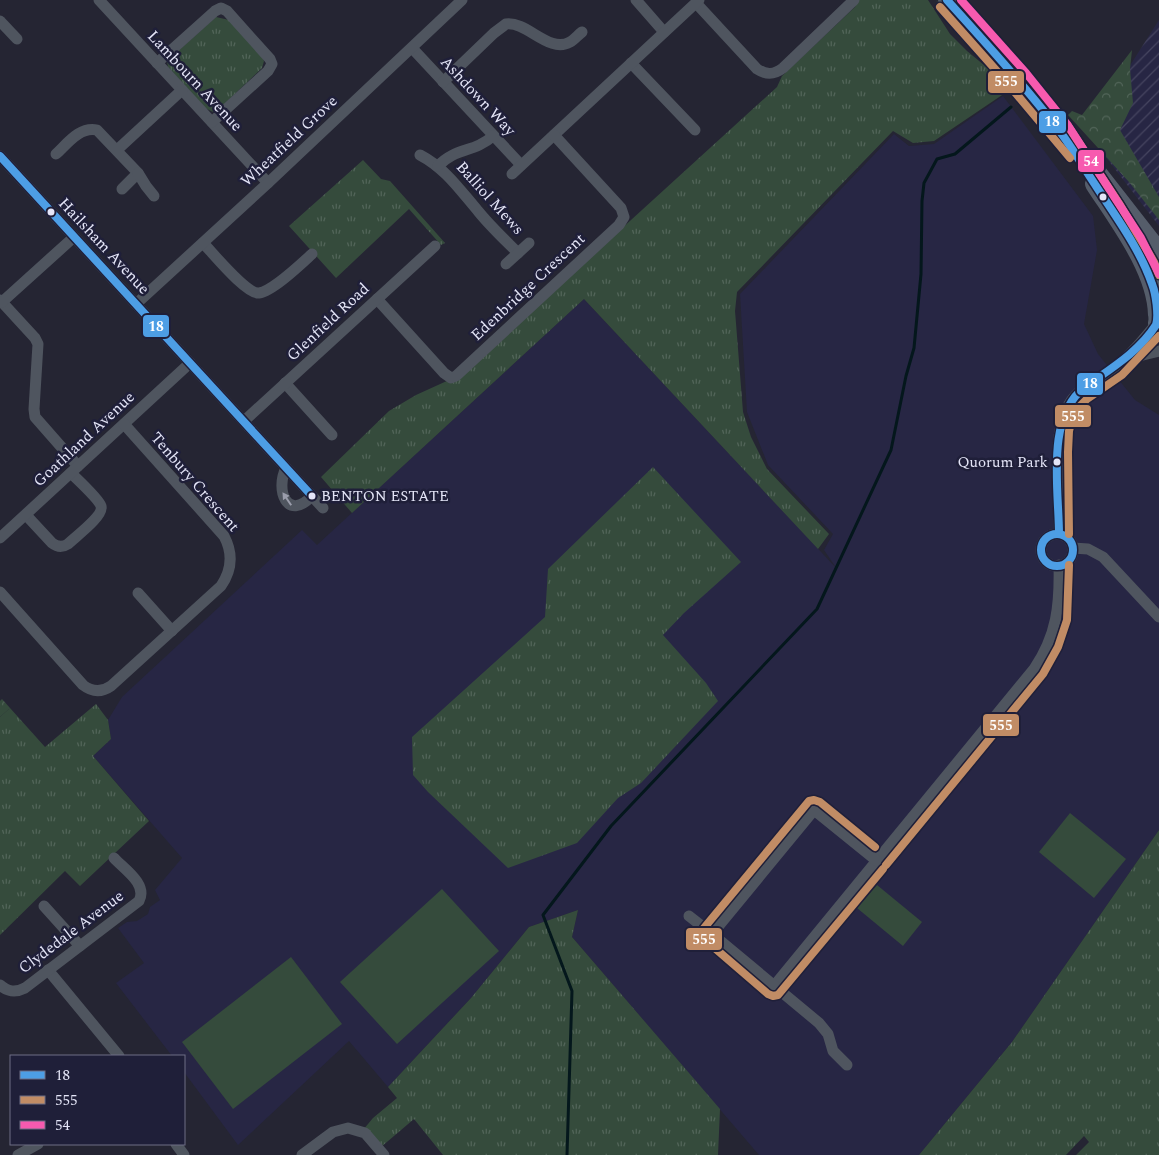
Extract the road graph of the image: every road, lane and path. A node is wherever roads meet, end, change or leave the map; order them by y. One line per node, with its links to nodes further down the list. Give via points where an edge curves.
1 (98, 0): 12 (street, Lambourn Avenue)
2 (462, 0): 11 (street, Wheatfield Grove)
3 (636, 0): 9 (street)
4 (854, 0): 6 (street, via 783,68 768,74 757,70)
5 (947, 0): 18 (main road)
6 (698, 2): 9 (street)
7 (0, 21): 10 (street)
8 (582, 32): 14 (street, via 569,42 560,44 547,41 518,25 506,24)
9 (664, 32): 13 (street)
10 (17, 39)
11 (412, 48): 14 (street, Ashdown Way); 29 (street, Wheatfield Grove)
12 (157, 63): 15 (street, Lambourn Avenue); 16 (street, via 215,11 221,8 227,11 272,64)
13 (631, 64): 17 (street); 19 (street)
14 (443, 82): 20 (street, Ashdown Way)
15 (182, 90): 16 (street, Lambourn Avenue); 21 (street)
16 (212, 122): 29 (street, Lambourn Avenue)
17 (695, 130)
18 (1060, 131): 36 (main road, via 1108,185); 43 (main road, via 1142,260 1155,292)
19 (554, 135): 25 (street); 40 (street, Edenbridge Crescent, via 621,208 624,217 517,320 451,378)
20 (493, 136): 25 (street, Ashdown Way); 26 (street, Balliol Mews, via 478,146 448,156)
21 (117, 150): 22 (street, via 101,132 88,129); 27 (street)
22 (56, 154)
23 (420, 155): 26 (street, Balliol Mews)
24 (0, 156): 32 (street, Hailsham Avenue)
25 (521, 165): 28 (street)
26 (438, 166): 37 (street, Balliol Mews)
27 (138, 173): 30 (street); 31 (street)
28 (512, 174)
29 (268, 184): 33 (street, Wheatfield Grove)
30 (122, 190)
31 (154, 196)
32 (74, 237): 41 (street); 42 (street, Hailsham Avenue)
33 (203, 243): 38 (street, via 244,286 255,293 270,288); 42 (street, Wheatfield Grove)
34 (529, 243): 37 (street, Balliol Mews)
35 (435, 246): 40 (street, Glenfield Road)
36 (1159, 251)
37 (518, 253): 39 (street, Balliol Mews)
38 (312, 254)
39 (506, 264)
40 (376, 299): 47 (street, Glenfield Road)
41 (1, 301): 52 (street, via 38,344 35,418)
42 (136, 304): 45 (street, Hailsham Avenue)
43 (1158, 320): 46 (street, via 1140,344)
44 (1159, 351): 46 (street)
45 (190, 363): 48 (street, Hailsham Avenue); 49 (street, Goathland Avenue)
46 (1116, 367): 56 (street, via 1081,391 1063,415 1058,452)
47 (285, 383): 48 (street, Glenfield Road); 50 (street)
48 (244, 421): 51 (street, Hailsham Avenue)
49 (124, 424): 52 (street, Goathland Avenue); 63 (street, Tenbury Crescent, via 220,530 230,549 230,567 221,586)
50 (332, 435)
51 (286, 468): 53 (street, Hailsham Avenue); 53 (street, one-way to 51, via 300,506 288,502 281,485)
52 (75, 469): 55 (street, Goathland Avenue); 55 (street, via 100,504 101,512 97,518 63,547 52,543)
53 (312, 496): 54 (street, Hailsham Avenue)
54 (323, 508)
55 (26, 515): 57 (street, Goathland Avenue)
56 (1059, 534): 58 (street, via 1069,540); 59 (street, via 1047,538 1042,552 1046,560)
57 (0, 538)
58 (1073, 548): 59 (street, via 1069,560); 62 (street, via 1088,549 1103,557)
59 (1059, 565): 65 (street, via 1057,618 1041,659)
60 (0, 592): 63 (street, Tenbury Crescent, via 83,685 95,691 106,690)
61 (138, 593): 63 (street)
62 (1159, 617)
63 (172, 631)
64 (114, 858): 69 (street, Clydedale Avenue, via 140,886 141,899)
65 (877, 861): 68 (street, via 814,810); 72 (street)
66 (44, 906): 69 (street)
67 (689, 916): 68 (street)
68 (712, 934): 72 (street)
69 (80, 946): 70 (street, Clydedale Avenue)
70 (48, 970): 71 (street, Clydedale Avenue, via 18,991 9,991); 73 (street)
71 (0, 985)
72 (774, 986): 74 (street, via 824,1029 833,1051)
73 (118, 1055)
74 (847, 1065)
75 (36, 1145): 76 (street)
76 (22, 1154)
77 (302, 1155): 78 (street, via 333,1132 348,1128 365,1133)
78 (384, 1155)

